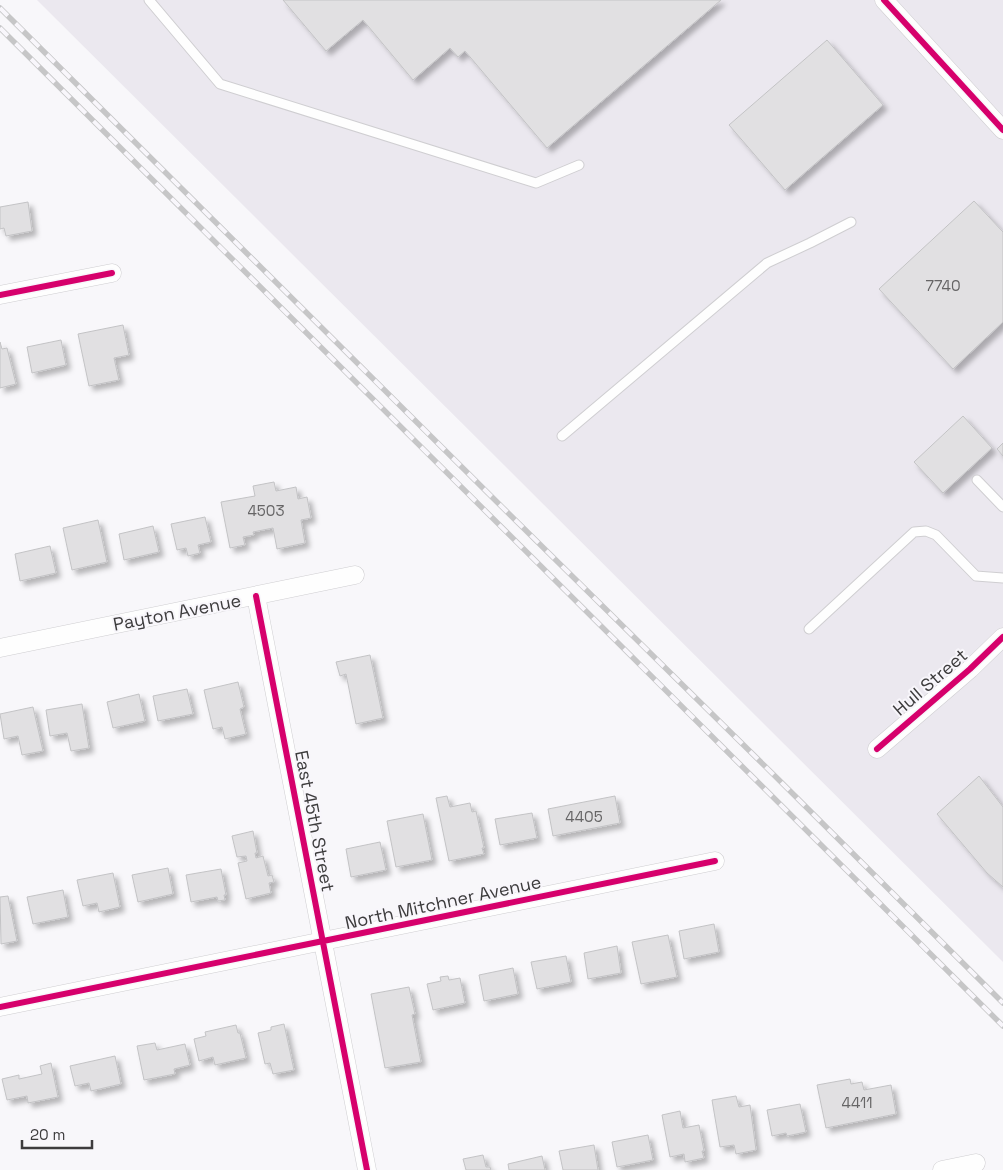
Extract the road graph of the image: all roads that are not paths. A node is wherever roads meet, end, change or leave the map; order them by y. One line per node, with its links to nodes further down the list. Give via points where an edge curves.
1 (149, 0): 4 (lane, via 220,84 536,183)
2 (884, 0): 3 (street)
3 (1003, 130)
4 (579, 165)
5 (851, 222): 8 (lane, via 767,262)
6 (112, 273): 7 (street)
7 (0, 295)
8 (562, 436)
9 (977, 480): 10 (lane)
10 (1003, 507)
11 (355, 575): 13 (street, Payton Avenue)
12 (1003, 578): 14 (lane, via 976,576 936,535 926,531 914,532)
13 (256, 596): 16 (street, Payton Avenue); 19 (street, East 45th Street)
14 (809, 628)
15 (1003, 637): 17 (street, Hull Street)
16 (0, 648)
17 (877, 749)
18 (715, 861): 19 (street, North Mitchner Avenue)
19 (323, 941): 20 (street, North Mitchner Avenue); 22 (street, East 45th Street)
20 (0, 1007)
21 (976, 1163): 23 (street)
22 (367, 1170)
23 (942, 1170)

